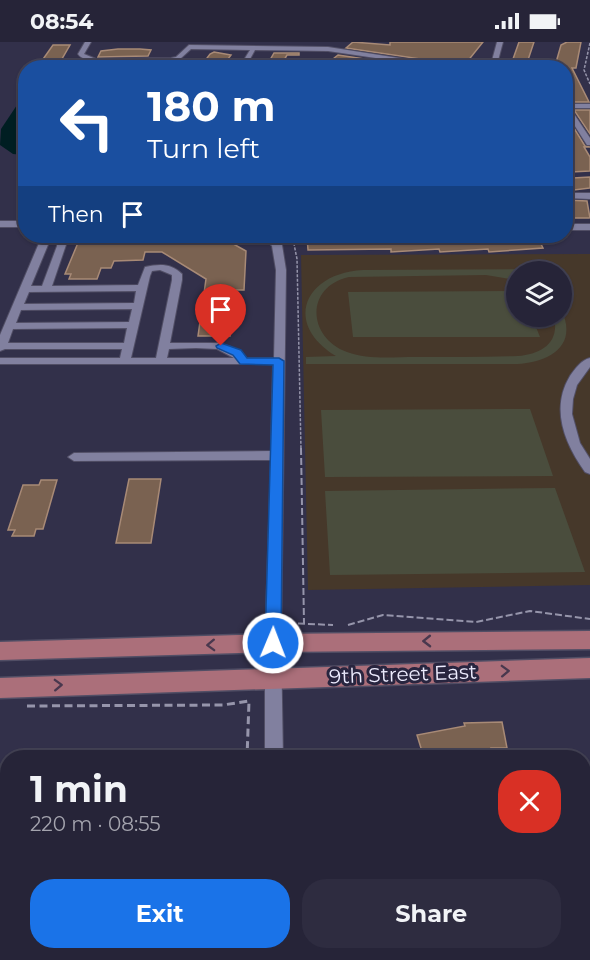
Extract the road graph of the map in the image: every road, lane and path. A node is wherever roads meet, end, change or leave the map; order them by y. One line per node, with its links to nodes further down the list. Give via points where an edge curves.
1 (88, 42): 6 (street, via 81,54)
2 (501, 42): 10 (street)
3 (590, 43): 11 (path, via 584,72)
4 (191, 45): 5 (street); 7 (street, via 178,58)
5 (254, 47): 8 (street); 9 (street, via 328,49)
6 (88, 60)
7 (167, 60)
8 (247, 60)
9 (404, 60)
10 (495, 60)
11 (590, 84)
12 (590, 106): 13 (street)
13 (573, 107)
14 (573, 118): 15 (street)
15 (590, 143)
16 (573, 196): 17 (street)
17 (590, 196)
18 (0, 224): 19 (street)
19 (18, 224)
20 (573, 227): 21 (street)
21 (590, 227)
22 (44, 243): 27 (street)
23 (62, 243): 28 (street)
24 (275, 243): 40 (street, via 281,270)
25 (293, 243): 47 (path, via 297,258)
26 (142, 288): 28 (street); 29 (street); 34 (street, via 148,269 164,267 177,274)
27 (25, 289): 28 (street); 30 (street)
28 (46, 289)
29 (138, 306): 30 (street); 31 (street)
30 (17, 308): 32 (street)
31 (134, 325): 32 (street); 33 (street)
32 (9, 326): 35 (street)
33 (129, 346): 35 (street); 37 (street)
34 (164, 346): 38 (street); 39 (street, via 221,346 237,352)
35 (0, 347)
36 (0, 361): 37 (street)
37 (125, 361): 38 (street)
38 (161, 361): 39 (street)
39 (244, 361): 40 (street)
40 (279, 361): 42 (street)
41 (590, 361): 44 (street, via 571,382 566,413 572,438)
42 (277, 455): 43 (street); 51 (street)
43 (74, 457)
44 (590, 469)
45 (590, 619): 48 (path, via 530,611 458,623 383,615)
46 (296, 623): 47 (path)
47 (304, 623): 49 (path)
48 (346, 625)
49 (334, 626)
50 (590, 640): 51 (main road, 9th Street East, one-way to 51)
51 (273, 643): 52 (main road, 9th Street East, one-way to 52); 54 (street)
52 (0, 651)
53 (590, 668): 54 (main road, 9th Street East, one-way to 53)
54 (274, 678): 55 (main road, 9th Street East, one-way to 54); 58 (street)
55 (0, 688)
56 (19, 705): 57 (path, via 188,706 249,701)
57 (247, 750)
58 (274, 750)

